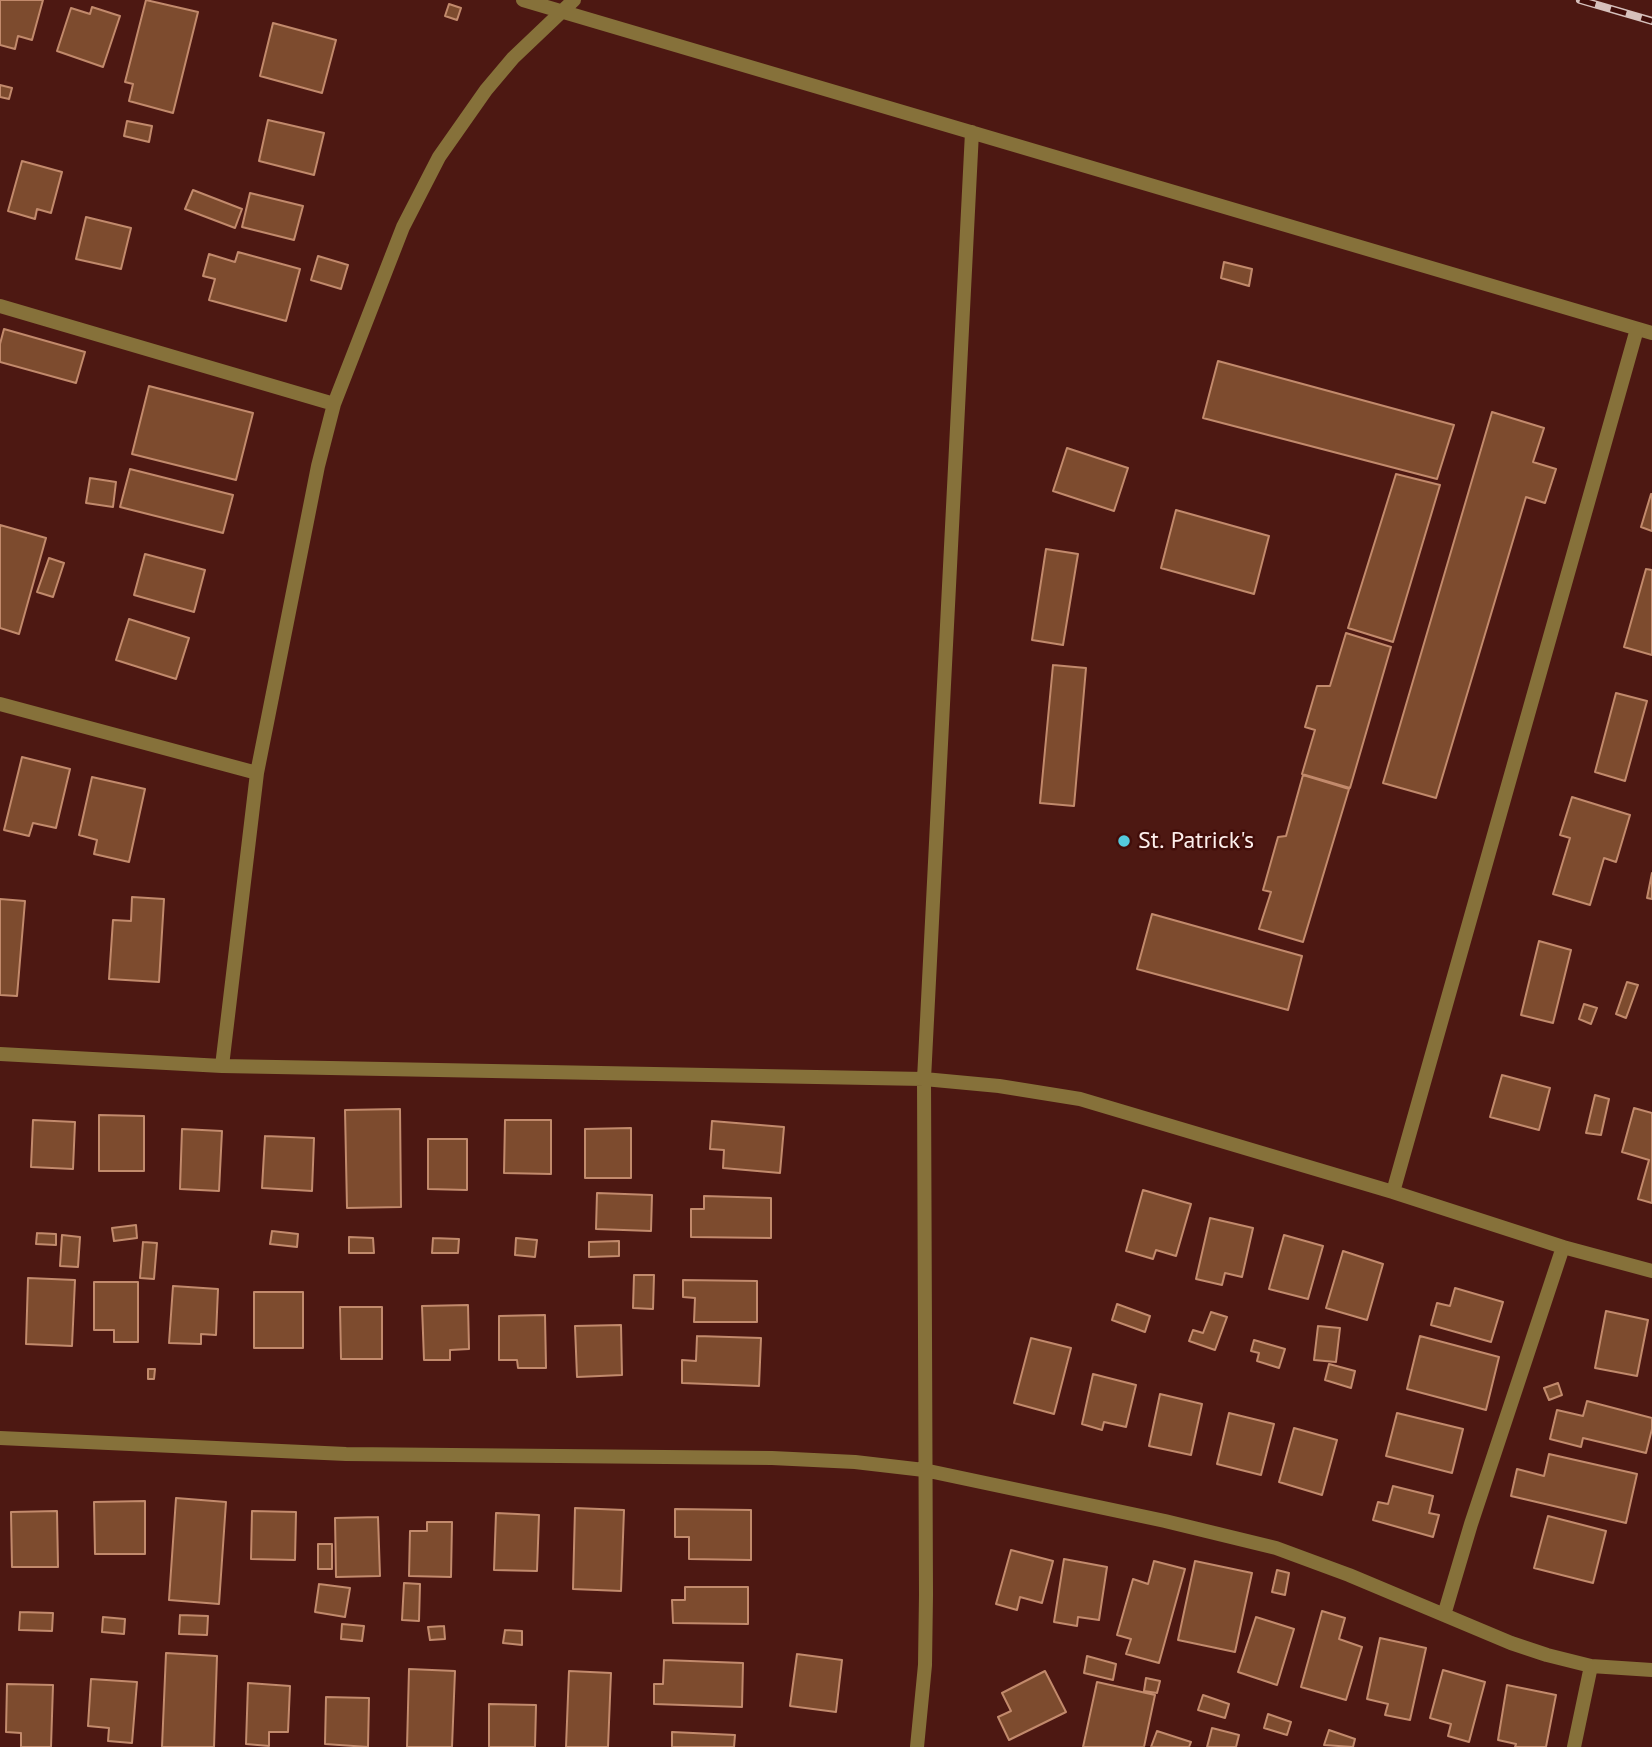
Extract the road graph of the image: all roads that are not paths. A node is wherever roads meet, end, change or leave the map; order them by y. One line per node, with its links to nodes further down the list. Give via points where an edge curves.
1 (523, 0): 3 (street)
2 (574, 0): 3 (street)
3 (563, 11): 4 (street); 7 (street, via 513,58 439,157 403,227)
4 (972, 132): 6 (street); 12 (street)
5 (0, 306): 7 (street)
6 (1645, 331): 13 (street)
7 (334, 404): 9 (street)
8 (0, 704): 9 (street)
9 (257, 773): 11 (street)
10 (0, 1054): 11 (street)
11 (222, 1066): 12 (street)
12 (924, 1079): 13 (street, via 1080,1099); 17 (street)
13 (1393, 1192): 14 (street)
14 (1563, 1247): 15 (street); 18 (street)
15 (1652, 1270)
16 (0, 1438): 17 (street, via 346,1454 772,1458)
17 (924, 1470): 18 (street, via 1276,1548); 21 (street, via 925,1654)
18 (1444, 1615): 19 (street, via 1511,1643)
19 (1591, 1666): 20 (street); 22 (street)
20 (1652, 1670)
21 (917, 1747)
22 (1574, 1747)

